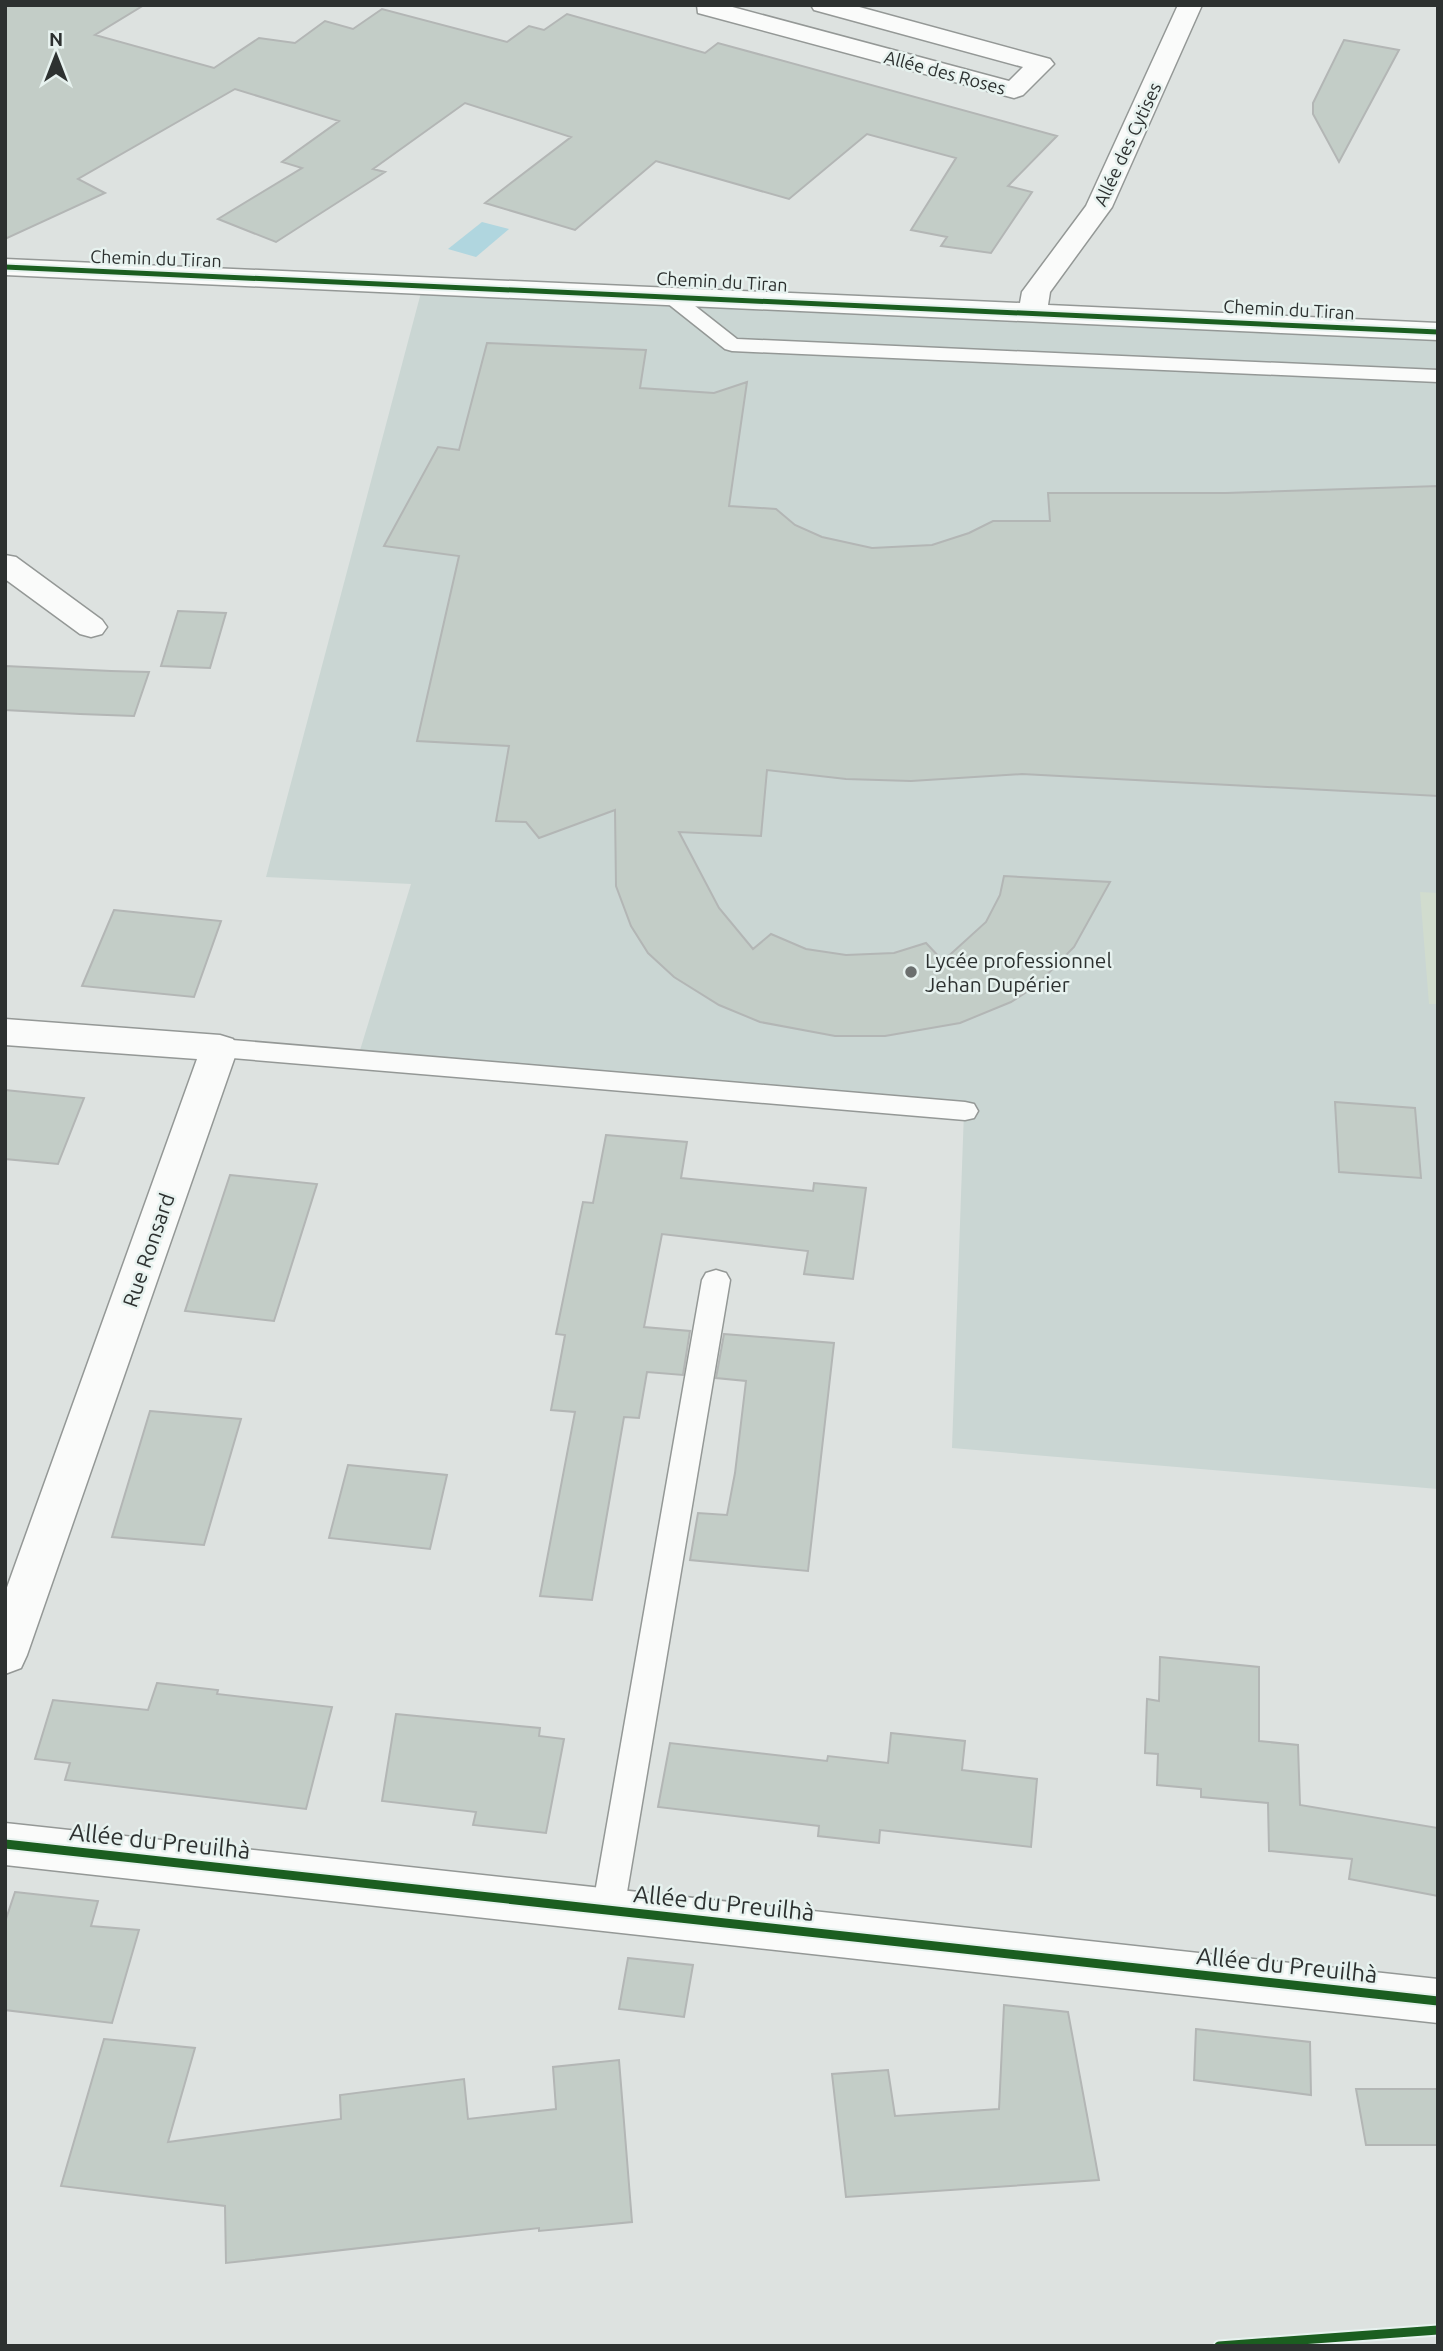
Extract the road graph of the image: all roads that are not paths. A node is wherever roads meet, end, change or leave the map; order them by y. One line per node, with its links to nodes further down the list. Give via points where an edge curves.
1 (710, 5): 2 (street, Allée des Roses, via 707,8 1014,90 1041,64)
2 (823, 5)
3 (1191, 5): 6 (street, Allée des Cytises, via 1099,207 1037,292)
4 (5, 267): 5 (street, Chemin du Tiran)
5 (669, 295): 6 (street, Chemin du Tiran); 8 (lane, via 732,345)
6 (1033, 312): 7 (street, Chemin du Tiran)
7 (1438, 332)
8 (1438, 376)
9 (5, 564): 10 (street)
10 (91, 627)
11 (5, 1032): 12 (street)
12 (220, 1048): 13 (lane); 15 (street, Rue Ronsard)
13 (965, 1111)
14 (716, 1280): 17 (lane)
15 (5, 1655)
16 (5, 1844): 17 (street, Allée du Preuilhà)
17 (608, 1910): 18 (street, Allée du Preuilhà)
18 (1438, 2001)

